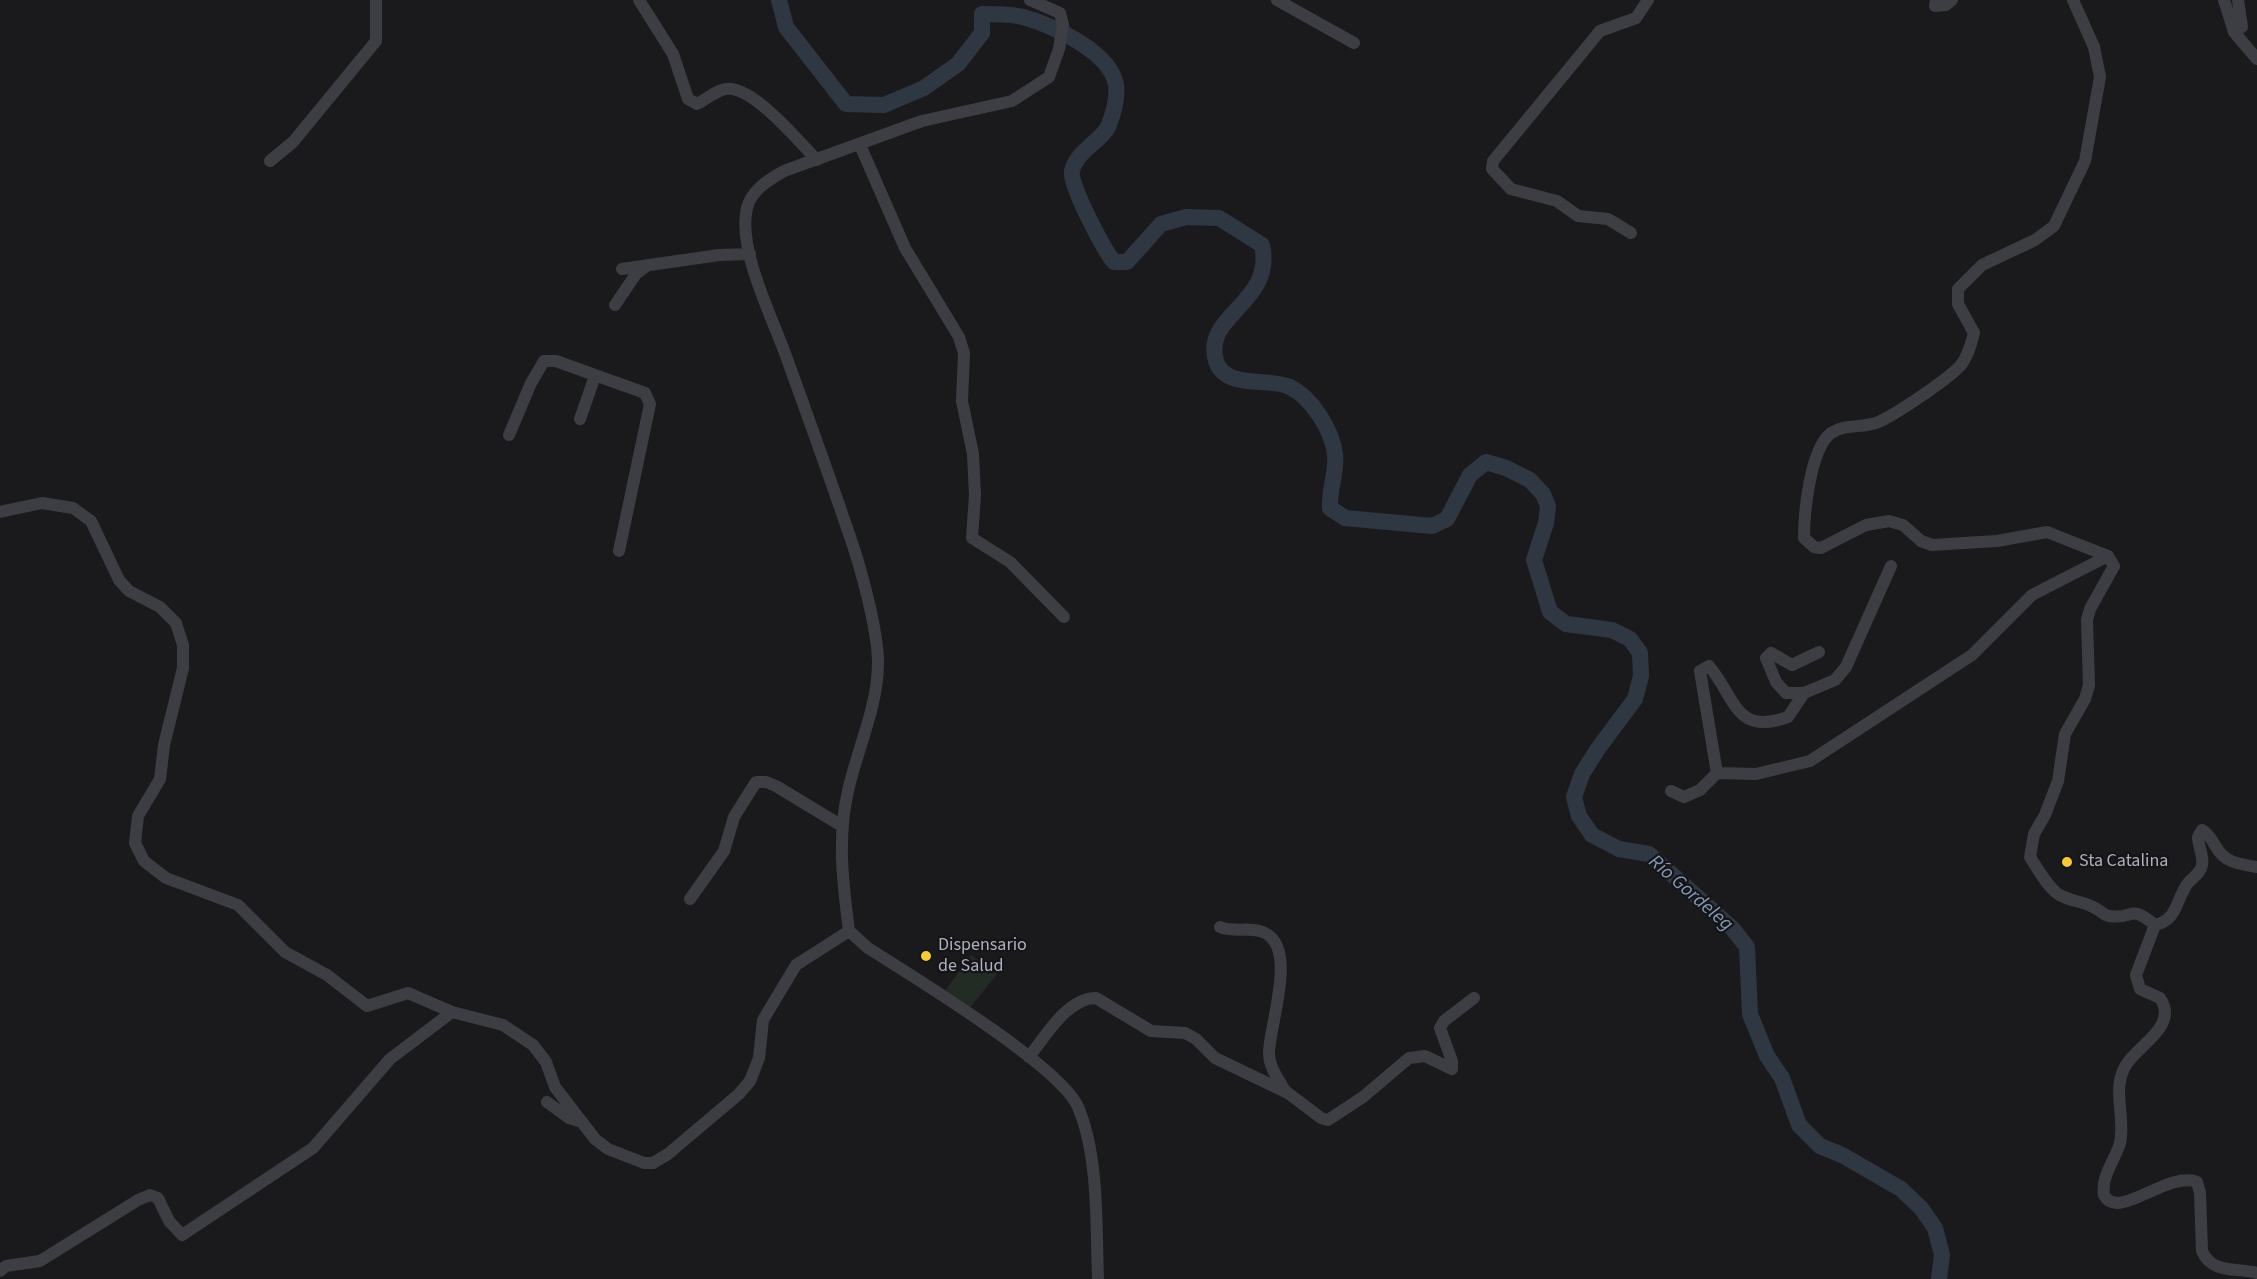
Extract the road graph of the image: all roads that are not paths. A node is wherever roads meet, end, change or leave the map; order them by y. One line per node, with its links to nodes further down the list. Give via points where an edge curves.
1 (376, 0): 16 (street, via 376,41 293,142)
2 (639, 0): 15 (street, via 673,54 688,99 697,104 722,89 745,92 758,100)
3 (1030, 0): 14 (street, via 1060,13 1063,25 1049,77 1012,101 922,121)
4 (1277, 0): 12 (street)
5 (1648, 0): 17 (street, via 1636,18 1600,32 1493,161 1492,169 1511,189 1557,201 1578,216 1608,219)
6 (1936, 0): 7 (street, via 1935,6)
7 (1952, 0)
8 (2073, 0): 27 (street, via 2094,47 2100,77 2085,161 2054,226 2035,240 1982,265 1958,289 1958,304 1974,333 1961,365 1942,382 1876,423 1831,433 1817,449 1804,538 1821,548 1866,525 1889,521 1903,525 1932,545 1997,541 2047,532)
9 (2224, 0): 11 (street)
10 (2238, 0): 11 (street, via 2242,27)
11 (2234, 32): 13 (street)
12 (1354, 43)
13 (2257, 59)
14 (860, 145): 15 (street); 29 (street, via 905,248 959,336 964,353 962,401 973,454 975,495 972,538 1010,562)
15 (816, 160): 18 (street, via 784,171 756,192 747,207)
16 (270, 161)
17 (1631, 233)
18 (750, 254): 19 (street); 34 (street, via 849,534 877,640 875,686)
19 (649, 264): 20 (street); 21 (street, via 636,274)
20 (622, 269)
21 (615, 305)
22 (595, 376): 23 (street); 24 (street, via 556,361 544,361); 26 (street, via 645,393 650,404)
23 (580, 419)
24 (509, 435)
25 (0, 512): 41 (street, via 42,503 74,508 91,521 119,580 129,591 160,607 176,623 183,645 183,668 160,779 138,816 135,843 144,861 166,878 238,905 285,952 327,975 367,1006 408,993)
26 (619, 550)
27 (2109, 556): 32 (street, via 2032,595 1972,655 1810,761 1756,774); 37 (street, via 2114,566 2087,620 2089,685 2065,734 2058,781 2030,845 2030,857 2059,895 2095,907 2107,916 2143,914)
28 (1891, 566): 31 (street, via 1846,667 1835,680)
29 (1064, 616)
30 (1819, 652): 31 (street, via 1792,664 1771,653 1766,658 1776,682 1786,693)
31 (1804, 693): 32 (street, via 1788,717 1758,724 1745,719 1722,681 1709,666 1703,667 1700,671)
32 (1717, 773): 33 (street, via 1700,790 1684,797)
33 (1671, 791)
34 (842, 826): 36 (street, via 776,786 756,782 734,817 724,851); 39 (street, via 841,865)
35 (2257, 867): 37 (street, via 2229,861 2202,830 2198,837 2201,870 2184,890 2175,913 2165,923)
36 (690, 898)
37 (2156, 925): 47 (street, via 2136,975 2140,988 2160,998 2165,1012 2158,1030 2122,1071 2120,1143 2107,1172 2104,1195 2109,1202 2120,1204 2150,1190 2187,1180 2197,1182 2205,1259 2228,1271)
38 (1220, 927): 43 (street, via 1230,931 1256,930 1275,943 1281,973 1269,1055 1273,1072)
39 (849, 931): 42 (street, via 868,948); 45 (street, via 796,965 763,1020 759,1058 750,1081 740,1094 668,1154 653,1163 640,1161 608,1149)
40 (1474, 998): 43 (street, via 1440,1028 1452,1069 1425,1056 1409,1058 1364,1097 1328,1120)
41 (452, 1012): 45 (street, via 503,1025 533,1045 546,1062 555,1086); 46 (street, via 390,1059 313,1148 182,1235 169,1221 158,1198 150,1195 40,1261 6,1266)
42 (1029, 1057): 43 (street, via 1062,1015 1088,998 1095,998 1151,1031 1185,1033 1215,1058); 48 (street, via 1063,1085 1077,1104 1085,1125 1094,1184)
43 (1285, 1091)
44 (547, 1102): 45 (street, via 568,1118)
45 (582, 1122)
46 (0, 1271)
47 (2257, 1273)
48 (1098, 1279)

